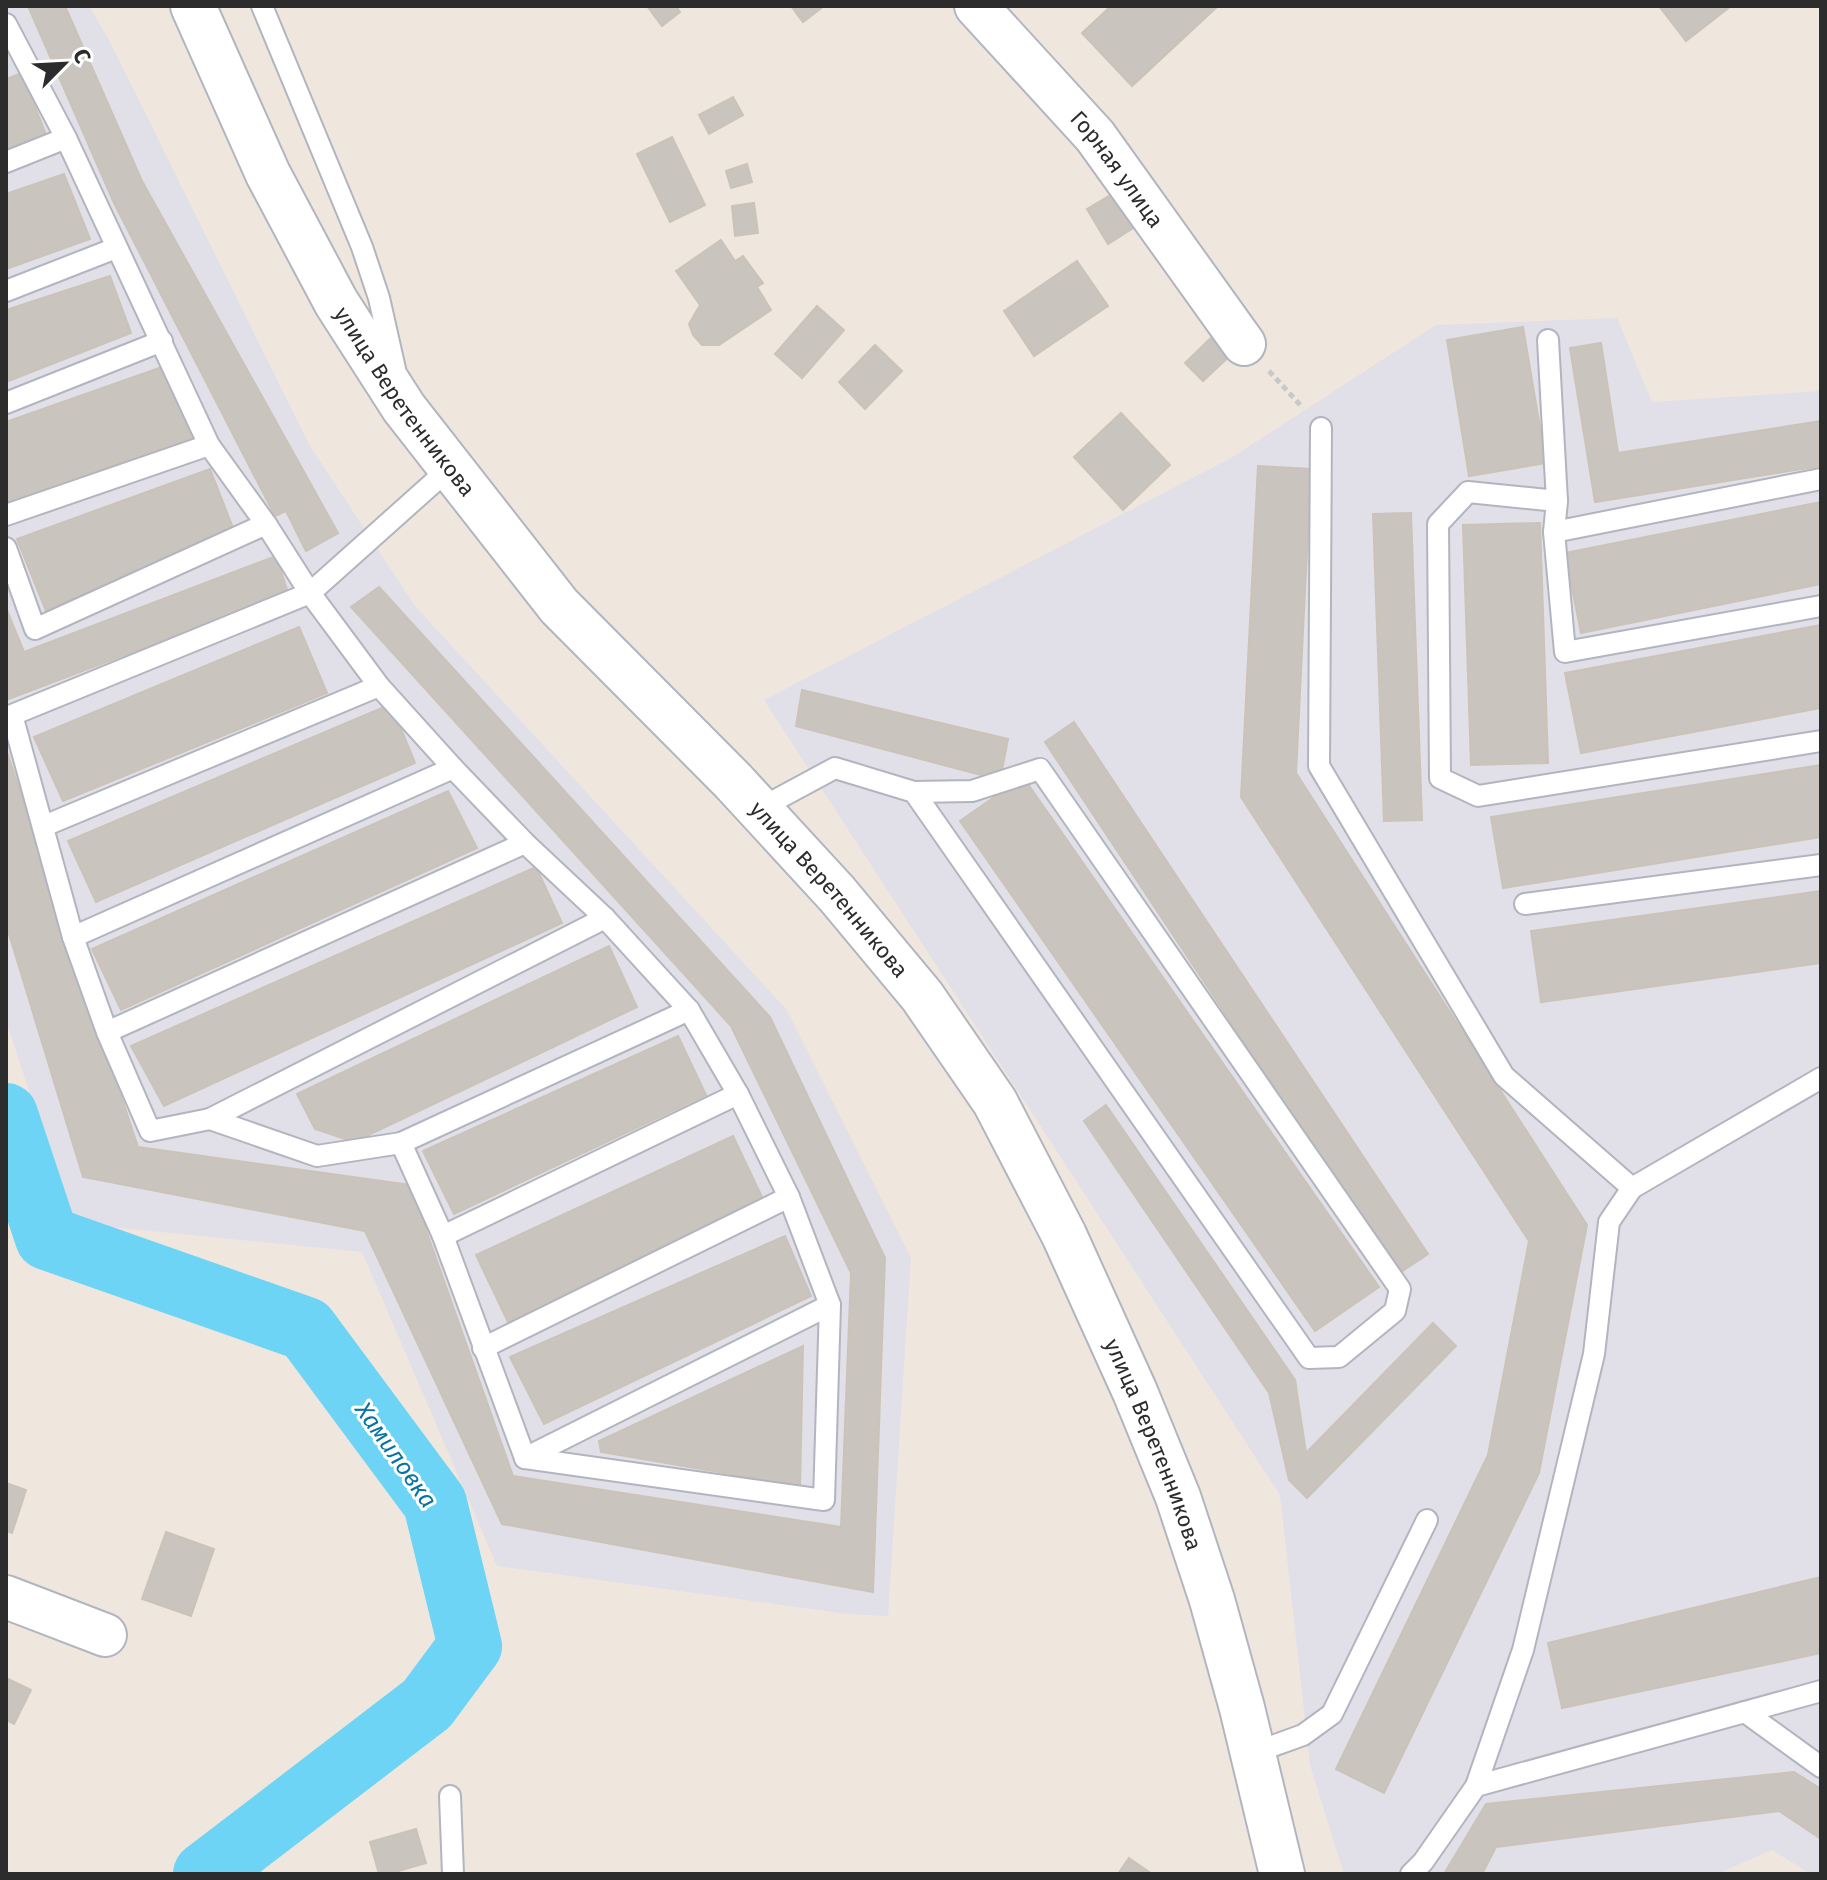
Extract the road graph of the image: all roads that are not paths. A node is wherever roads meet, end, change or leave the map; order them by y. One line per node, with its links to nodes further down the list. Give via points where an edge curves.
1 (193, 6): 13 (main road, улица Веретенникова, via 268,174 336,302)
2 (262, 6): 13 (lane, via 362,247)
3 (976, 6): 11 (street, Горная улица, via 1095,136)
4 (8, 36): 5 (lane)
5 (66, 138): 6 (lane); 7 (lane)
6 (6, 162)
7 (116, 248): 8 (lane); 10 (lane)
8 (6, 291)
9 (1548, 340): 18 (lane)
10 (162, 341): 12 (lane); 15 (lane)
11 (1244, 344)
12 (6, 403)
13 (404, 408): 16 (main road, улица Веретенникова)
14 (1321, 428): 42 (lane, via 1319,766 1504,1076)
15 (209, 445): 19 (lane); 20 (lane)
16 (451, 467): 23 (lane); 29 (main road, улица Веретенникова, via 559,606)
17 (1821, 479): 21 (lane)
18 (1557, 501): 21 (lane); 26 (lane, via 1468,492 1438,524 1440,778 1478,796)
19 (6, 515)
20 (266, 524): 22 (lane, via 35,629); 23 (lane)
21 (1554, 532): 24 (lane, via 1565,652)
22 (6, 548)
23 (310, 593): 25 (lane); 30 (lane, via 12,715)
24 (1821, 606)
25 (379, 686): 27 (lane); 30 (lane)
26 (1821, 741)
27 (453, 768): 31 (lane); 35 (lane)
28 (914, 792): 28 (lane, via 972,791 1040,769 1400,1289 1395,1311 1339,1357 1309,1358); 29 (lane, via 835,768)
29 (759, 809): 53 (main road, улица Веретенникова, via 922,996 995,1102 1077,1264 1178,1497)
30 (44, 826): 35 (lane)
31 (525, 843): 34 (lane); 37 (lane)
32 (1821, 865): 33 (lane)
33 (1525, 904)
34 (605, 918): 36 (lane); 40 (lane)
35 (73, 937): 37 (lane)
36 (689, 1010): 39 (lane); 41 (lane)
37 (107, 1032): 40 (lane, via 150,1131)
38 (1821, 1078): 42 (lane)
39 (738, 1094): 43 (lane); 44 (lane)
40 (210, 1119): 41 (lane, via 317,1156)
41 (401, 1143): 44 (lane)
42 (1632, 1188): 55 (lane, via 1609,1222 1594,1354 1523,1650)
43 (789, 1197): 45 (lane); 46 (lane)
44 (443, 1236): 46 (lane)
45 (830, 1305): 47 (lane); 47 (lane, via 824,1500)
46 (483, 1348): 47 (lane)
47 (525, 1458)
48 (1427, 1520): 53 (lane, via 1332,1714 1303,1735)
49 (6, 1597): 50 (street)
50 (105, 1635)
51 (1821, 1691): 52 (lane)
52 (1745, 1712): 54 (lane); 55 (lane)
53 (1253, 1753): 58 (main road, улица Веретенникова)
54 (1821, 1767)
55 (1476, 1786): 59 (lane)
56 (450, 1796): 57 (lane)
57 (453, 1874)
58 (1282, 1874)
59 (1411, 1874)

